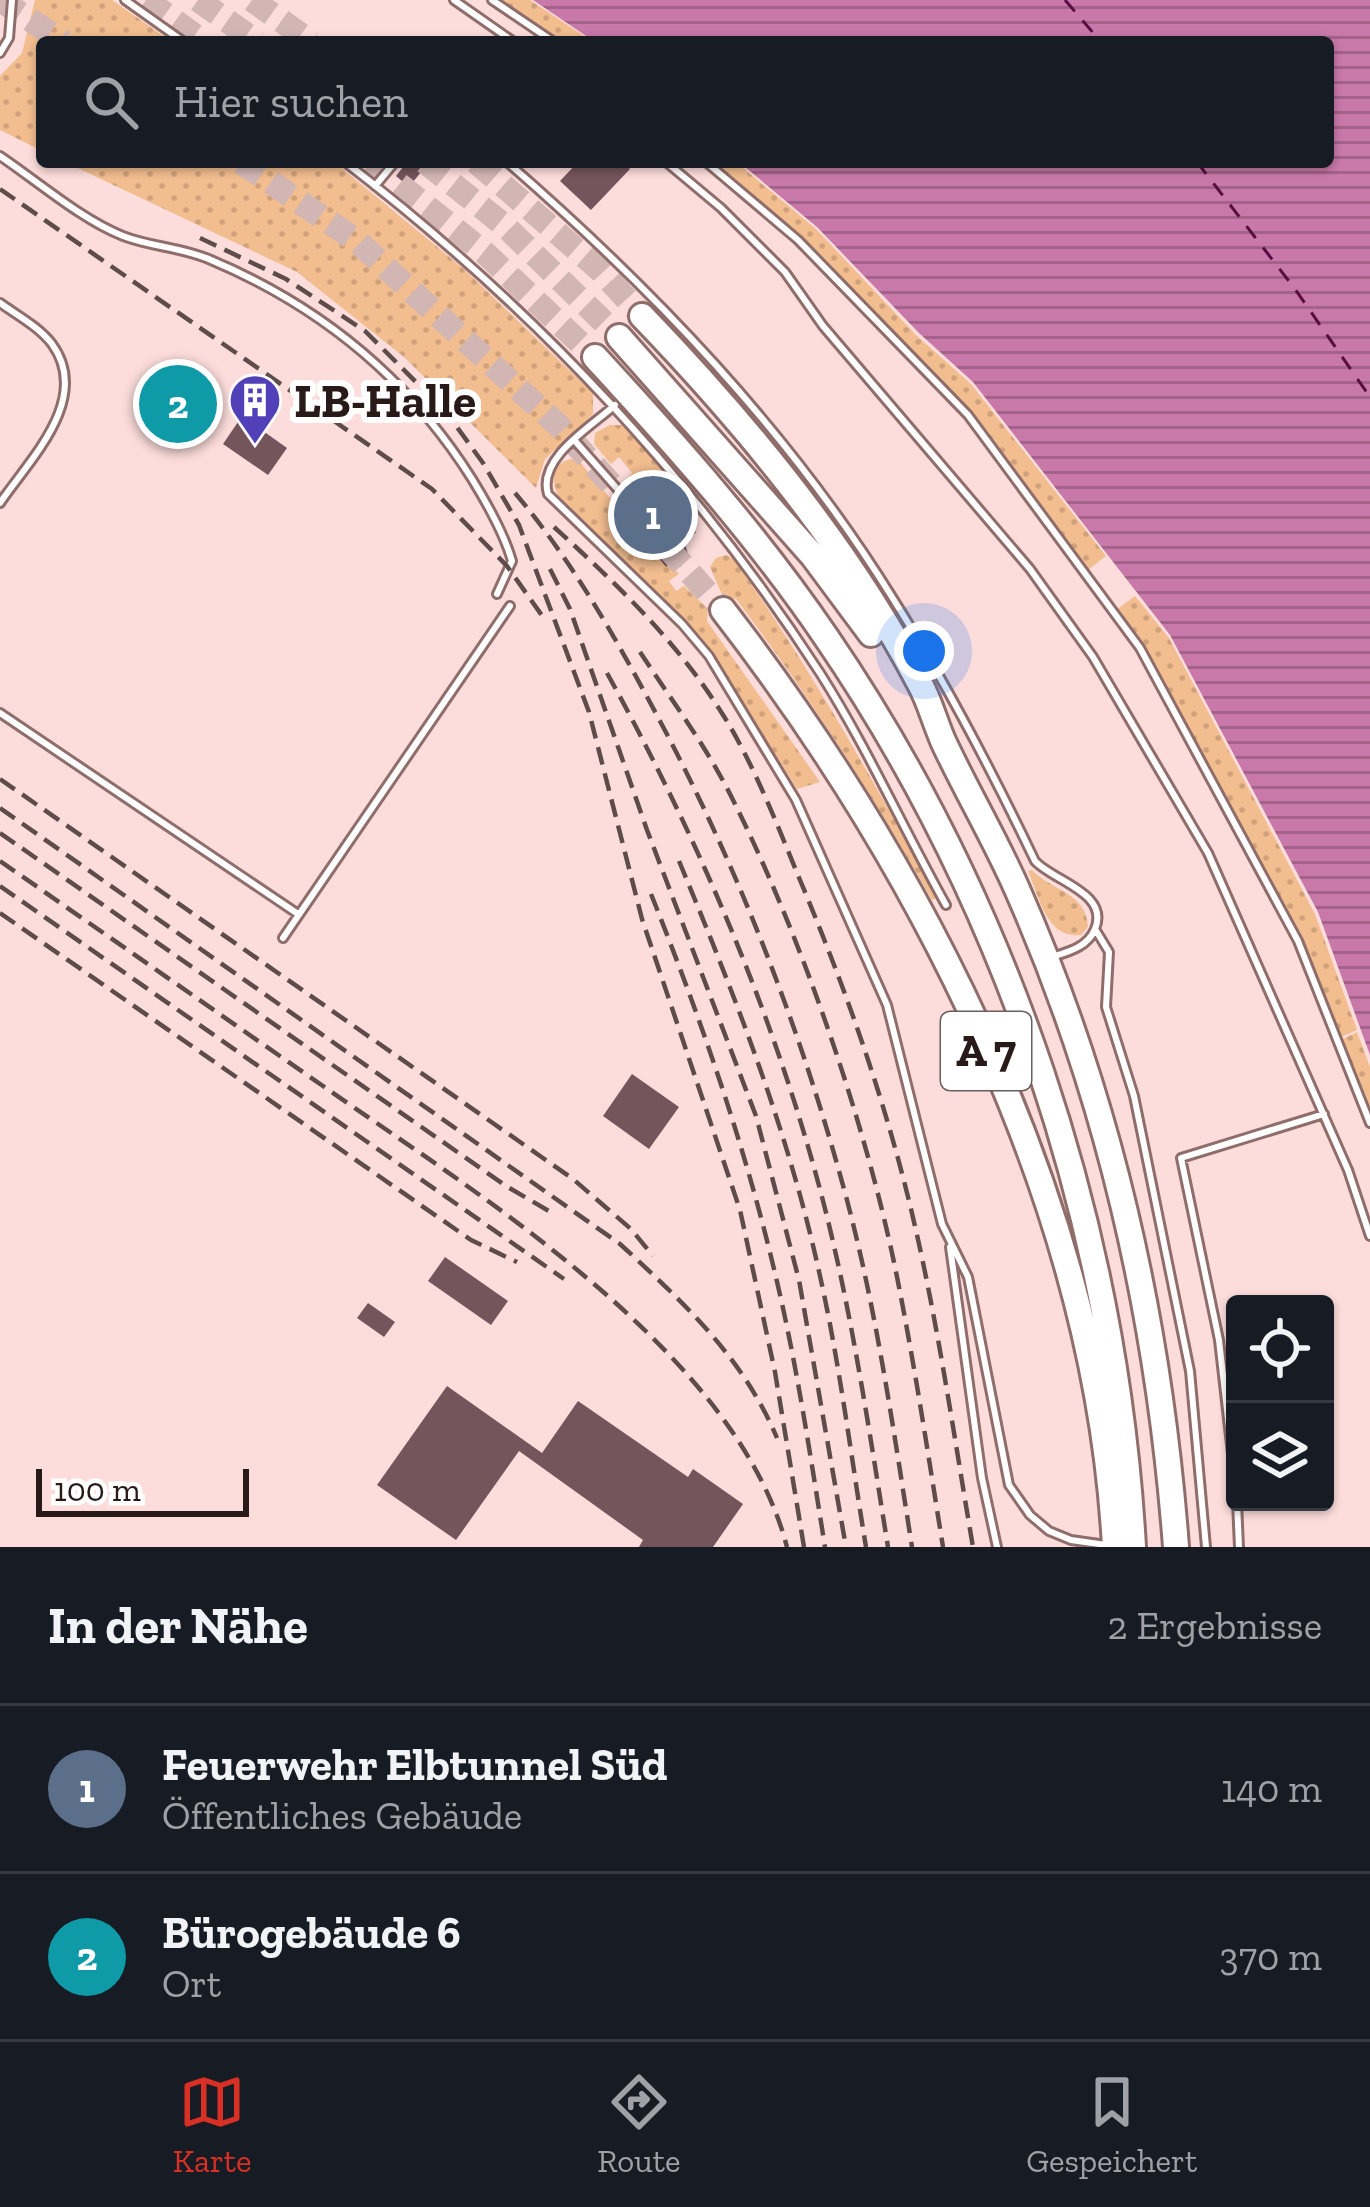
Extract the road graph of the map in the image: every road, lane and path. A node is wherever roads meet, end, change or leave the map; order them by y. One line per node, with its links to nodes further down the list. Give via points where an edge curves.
1 (12, 0): 8 (lane)
2 (126, 0): 5 (lane)
3 (454, 0): 6 (lane)
4 (493, 0): 7 (lane)
5 (176, 36)
6 (505, 36)
7 (545, 36)
8 (0, 53)
9 (0, 156): 24 (lane, via 122,235 181,248 263,283 387,370 485,500 512,562)
10 (352, 168): 15 (lane)
11 (389, 168): 15 (lane)
12 (513, 168): 31 (lane, via 666,310 790,454 890,592 1035,861 1088,896)
13 (673, 168): 34 (lane, via 785,272 1030,568 1093,657 1208,853)
14 (713, 168): 35 (lane, via 798,240 968,416 1140,648 1298,941)
15 (375, 186): 20 (lane, via 508,297)
16 (0, 303): 23 (lane, via 53,346 66,384 61,412)
17 (642, 316): 28 (highway, A 7, via 798,497 922,687)
18 (619, 337): 28 (highway, A 7, via 813,556)
19 (596, 357): 36 (highway, A 7, via 738,521 856,684 977,909)
20 (615, 405): 21 (lane); 29 (lane, via 705,512 822,676)
21 (575, 441): 22 (lane); 38 (lane, via 546,472 548,494 709,656 796,800 886,1005)
22 (620, 492)
23 (0, 503)
24 (497, 594)
25 (510, 606): 30 (lane)
26 (723, 610): 39 (highway, A 7, via 818,742 952,975 1030,1156)
27 (0, 712): 30 (lane)
28 (943, 740): 33 (highway, A 7)
29 (946, 905)
30 (298, 914): 32 (lane)
31 (1095, 929): 33 (lane, via 1077,948); 45 (lane, via 1109,952 1106,1007 1134,1096 1190,1371)
32 (283, 938)
33 (1044, 959): 44 (highway, A 7, via 1128,1223 1162,1404)
34 (1324, 1114): 37 (lane); 40 (lane, via 1181,1158)
35 (1370, 1123)
36 (1061, 1137): 39 (highway, A 7); 43 (highway, A 7, via 1113,1372)
37 (1370, 1236)
38 (950, 1244): 42 (lane); 43 (lane, via 968,1277 1010,1485 1049,1531)
39 (1081, 1314): 43 (highway, A 7)
40 (1226, 1403)
41 (1238, 1511): 46 (lane)
42 (997, 1547)
43 (1121, 1547)
44 (1176, 1547)
45 (1206, 1547)
46 (1239, 1547)

